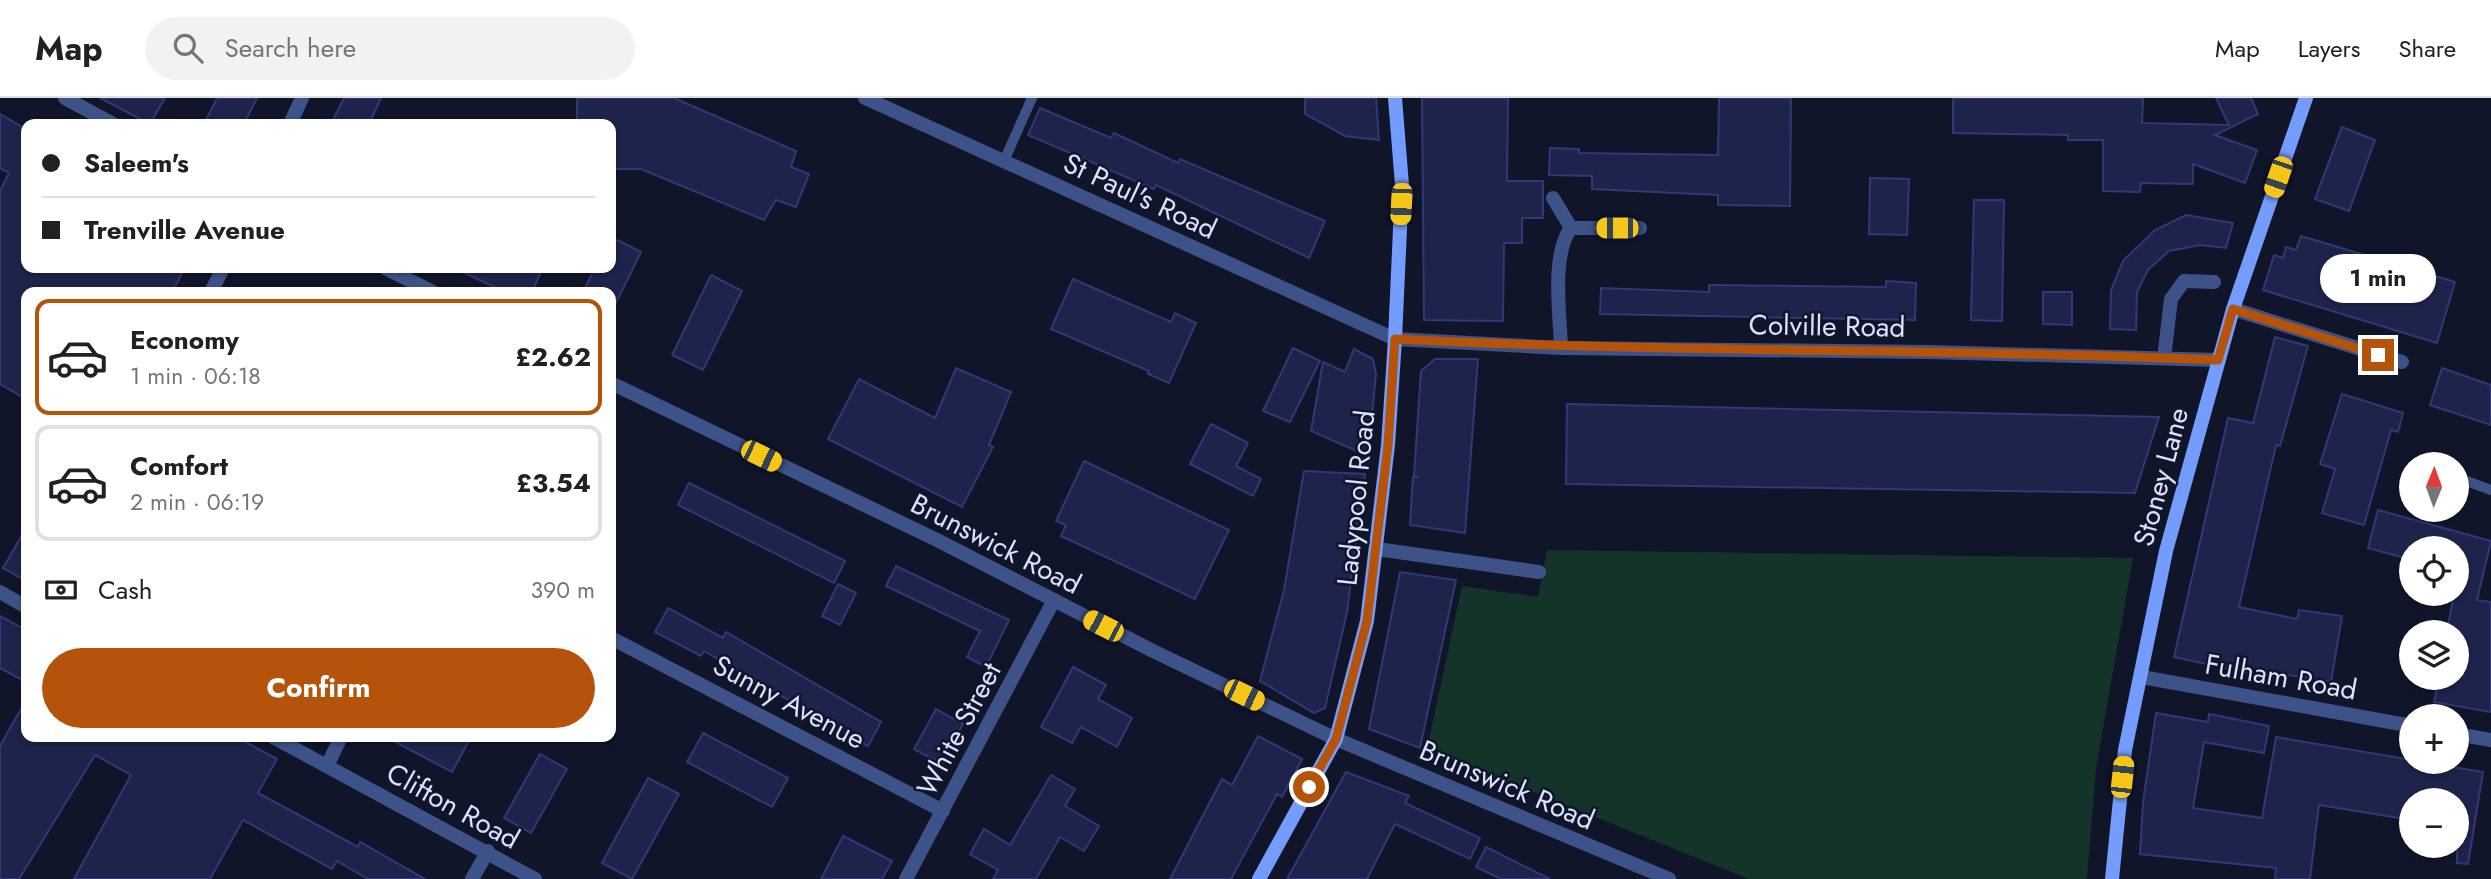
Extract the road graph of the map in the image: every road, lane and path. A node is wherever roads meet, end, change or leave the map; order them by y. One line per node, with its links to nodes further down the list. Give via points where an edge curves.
1 (65, 98): 7 (street)
2 (302, 98): 8 (street)
3 (865, 98): 9 (street, St Paul's Road)
4 (1032, 98): 9 (lane)
5 (1395, 98): 17 (street, Ladypool Road, via 1402,185)
6 (2306, 98): 16 (street, Stoney Lane)
7 (105, 119)
8 (292, 119)
9 (1004, 161): 17 (street, St Paul's Road)
10 (1553, 198): 11 (street)
11 (1571, 228): 12 (street); 18 (street, via 1563,238 1559,268)
12 (1640, 228)
13 (395, 273): 15 (street)
14 (2214, 282): 19 (street, via 2184,281 2171,299)
15 (423, 287)
16 (2233, 309): 20 (street, Stoney Lane); 21 (street)
17 (1395, 339): 18 (street, Colville Road); 25 (street, Ladypool Road)
18 (1561, 348): 19 (street, Colville Road)
19 (2164, 358): 20 (street, Colville Road)
20 (2218, 360): 31 (street, Stoney Lane, via 2166,551)
21 (2402, 362)
22 (616, 385): 28 (street, Brunswick Road)
23 (2469, 482): 24 (lane)
24 (2491, 490)
25 (1377, 549): 26 (street); 34 (street, Ladypool Road, via 1367,621)
26 (1539, 572)
27 (0, 592): 29 (street)
28 (1054, 600): 34 (street, Brunswick Road); 39 (street, White Street)
29 (21, 604)
30 (616, 641): 39 (street, Sunny Avenue)
31 (2142, 677): 32 (street, Fulham Road); 46 (street, Stoney Lane, via 2125,750)
32 (2399, 724)
33 (2469, 736): 35 (street)
34 (1336, 739): 44 (street, Ladypool Road); 45 (street, Brunswick Road)
35 (2491, 740)
36 (282, 742): 38 (street, Clifton Road)
37 (339, 742): 38 (street)
38 (327, 766): 40 (street, Clifton Road)
39 (943, 810): 43 (street, White Street)
40 (488, 851): 41 (street); 42 (street, Clifton Road)
41 (472, 879)
42 (535, 879)
43 (906, 879)
44 (1259, 879)
45 (1669, 879)
46 (2112, 879)

